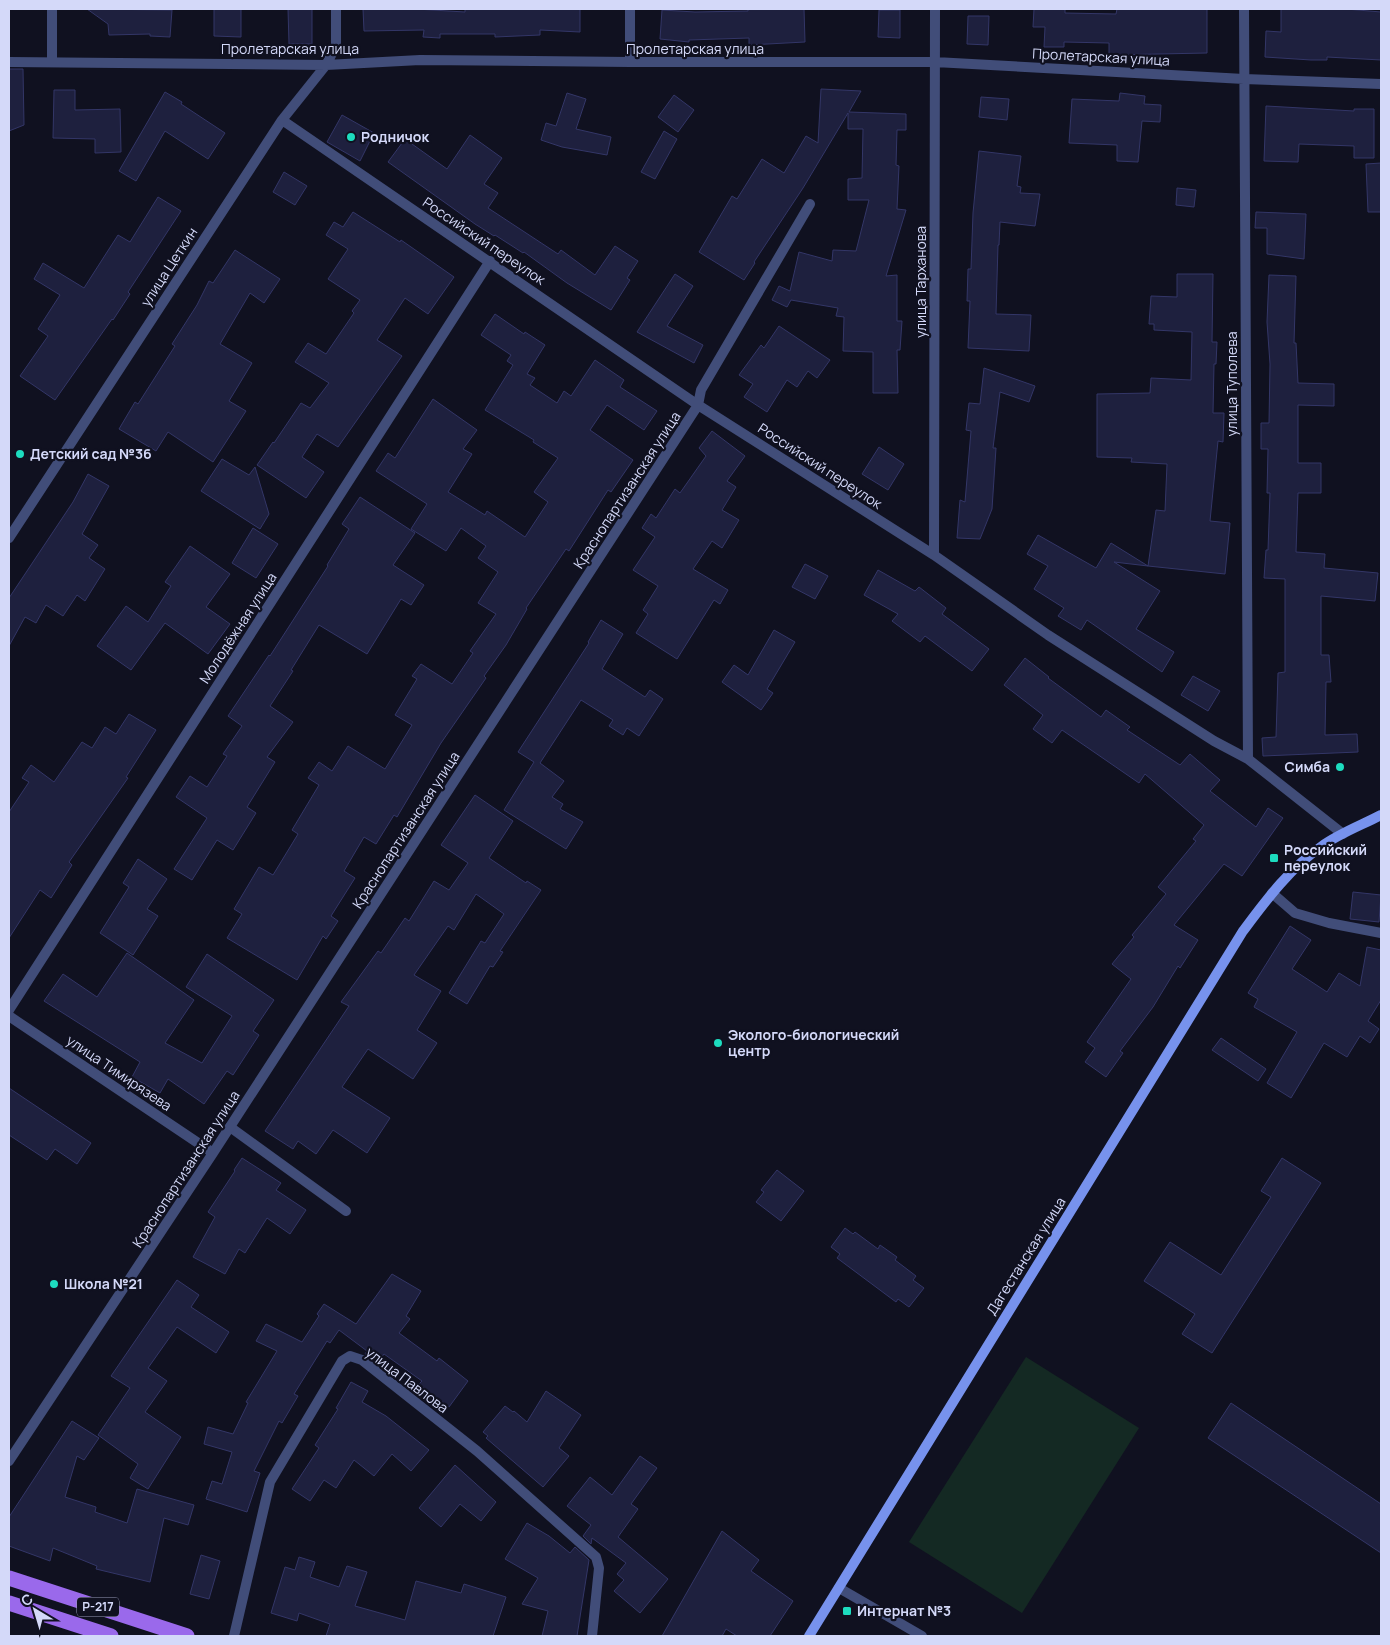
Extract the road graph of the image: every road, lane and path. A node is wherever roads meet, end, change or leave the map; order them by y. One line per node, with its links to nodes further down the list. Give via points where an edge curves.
1 (52, 9): 6 (street)
2 (336, 9): 10 (street, улица Цеткин, via 336,46)
3 (630, 9): 8 (street)
4 (935, 9): 9 (street, улица Тарханова)
5 (1244, 9): 11 (street, улица Туполева)
6 (52, 61): 7 (street, Пролетарская улица); 10 (street, Пролетарская улица)
7 (9, 62)
8 (630, 62): 9 (street, Пролетарская улица); 10 (street, Пролетарская улица, via 420,60)
9 (935, 62): 11 (street, Пролетарская улица); 18 (street, улица Тарханова)
10 (326, 65): 13 (street, улица Цеткин)
11 (1244, 79): 12 (street, Пролетарская улица); 19 (street, улица Туполева)
12 (1381, 84)
13 (282, 120): 15 (street, Российский переулок); 17 (street, улица Цеткин)
14 (810, 204): 16 (street, Краснопартизанская улица, via 701,390)
15 (490, 261): 16 (street, Российский переулок); 24 (street, Молодёжная улица)
16 (698, 405): 18 (street, Российский переулок); 26 (street, Краснопартизанская улица)
17 (9, 538)
18 (934, 556): 19 (street, Российский переулок, via 1048,635 1214,741)
19 (1248, 759): 21 (street, Российский переулок)
20 (1381, 815): 21 (street, Дагестанская улица)
21 (1343, 834): 22 (street, Дагестанская улица, via 1306,859)
22 (1272, 893): 23 (street, via 1295,913); 31 (street, Дагестанская улица, via 1238,940)
23 (1381, 932)
24 (9, 1010)
25 (9, 1016): 27 (street, улица Тимирязева)
26 (230, 1127): 27 (street, Краснопартизанская улица); 28 (street)
27 (213, 1153): 29 (street, Краснопартизанская улица)
28 (346, 1210)
29 (9, 1461)
30 (9, 1578): 34 (main road, Р-217)
31 (838, 1588): 37 (street, Дагестанская улица); 38 (street)
32 (9, 1603): 33 (main road, Р-217)
33 (111, 1636)
34 (187, 1636)
35 (234, 1636): 36 (street, улица Павлова, via 270,1482 342,1361 350,1356 362,1360 477,1451 596,1557 599,1568)
36 (592, 1636)
37 (809, 1636)
38 (922, 1636)

